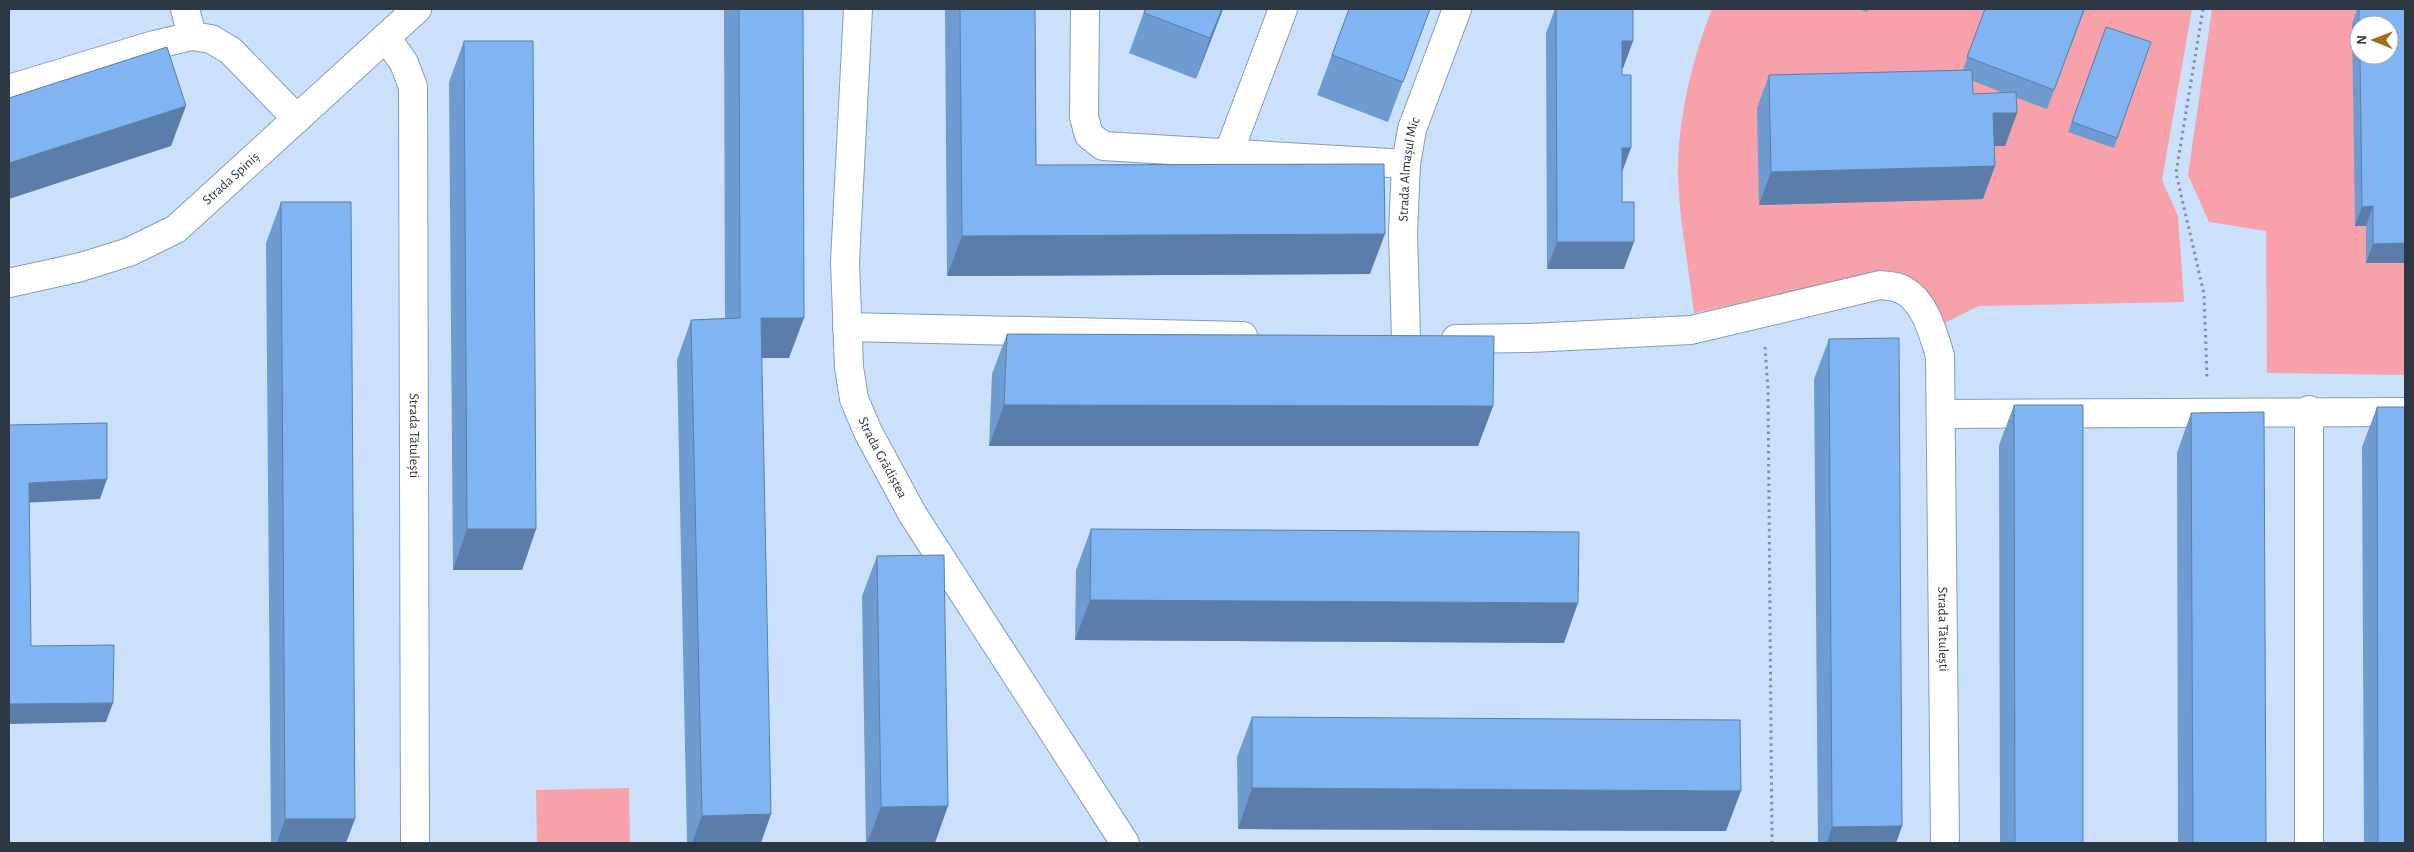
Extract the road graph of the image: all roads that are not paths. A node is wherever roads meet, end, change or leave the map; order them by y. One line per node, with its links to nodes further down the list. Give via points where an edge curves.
1 (185, 9): 7 (street)
2 (417, 9): 8 (street, Strada Spiniș)
3 (858, 9): 14 (street, Strada Grădiștea, via 845,262)
4 (1085, 9): 11 (street, via 1084,117 1090,136 1103,146)
5 (1283, 9): 11 (street)
6 (1457, 9): 12 (street, Strada Almașul Mic, via 1412,129)
7 (192, 36): 9 (street); 10 (street, via 211,39 231,51)
8 (386, 37): 10 (street, Strada Spiniș); 20 (street, Strada Tătulești, via 404,63 413,87)
9 (9, 89)
10 (297, 119): 13 (street, Strada Spiniș, via 176,229 129,252 81,267)
11 (1228, 152): 12 (street)
12 (1406, 164): 16 (street, Strada Almașul Mic)
13 (9, 283)
14 (847, 327): 15 (street); 21 (street, Strada Grădiștea, via 854,399 868,432 913,515)
15 (1266, 336)
16 (1396, 339): 19 (street, Strada Tătulești, via 1530,338 1691,330 1880,285 1898,288 1912,296 1923,312 1940,356)
17 (2309, 410): 18 (street); 19 (street); 23 (street)
18 (2405, 412)
19 (1942, 414): 22 (street, Strada Tătulești)
20 (416, 843)
21 (1125, 843)
22 (1945, 843)
23 (2309, 843)

